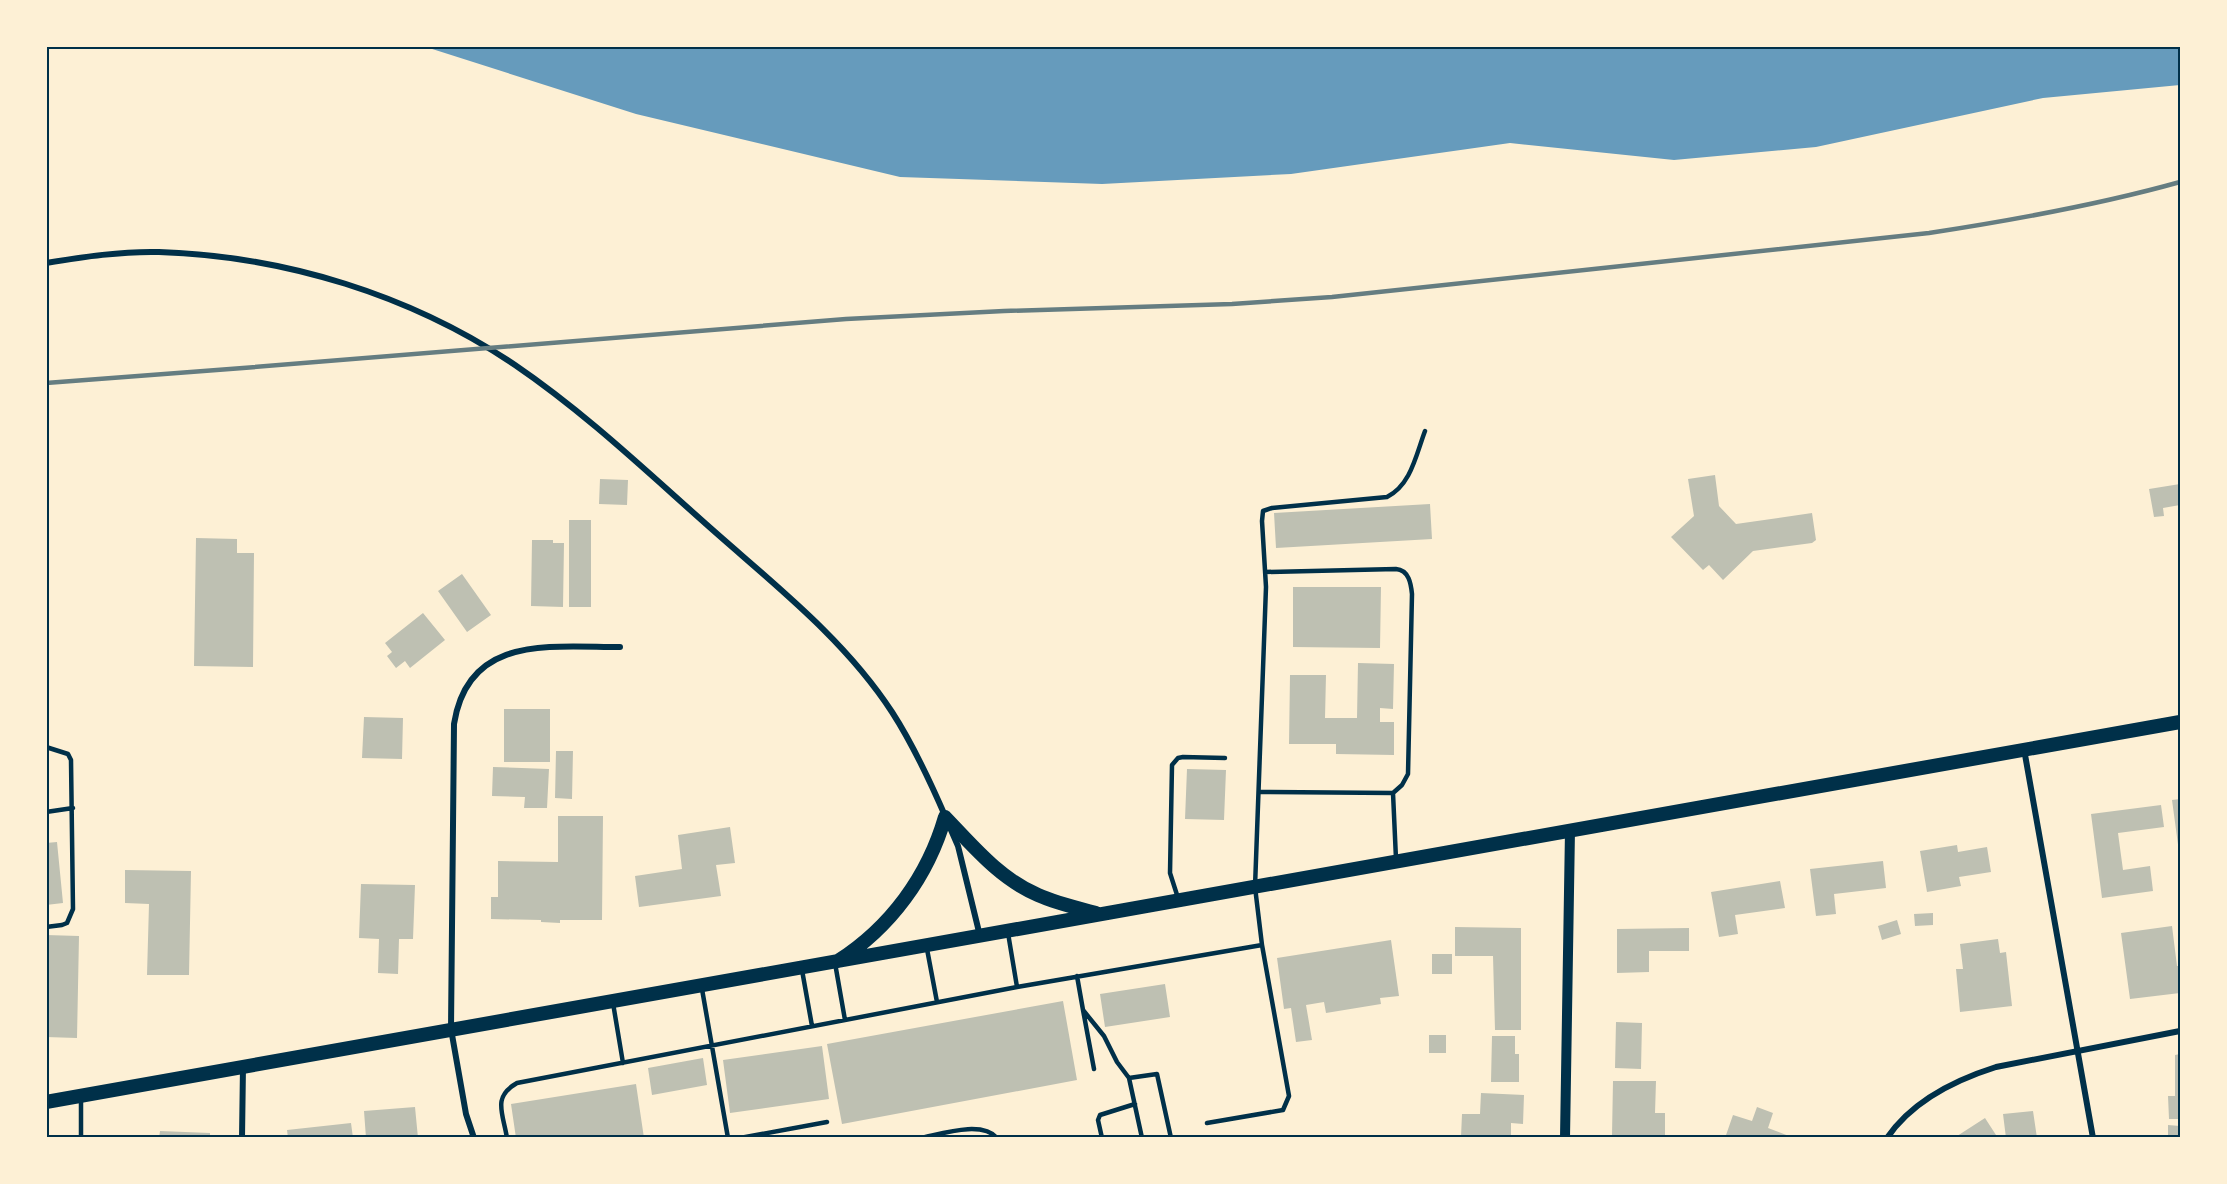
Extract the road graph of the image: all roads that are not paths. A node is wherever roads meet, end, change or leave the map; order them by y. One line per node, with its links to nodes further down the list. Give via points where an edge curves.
1 (46, 263): 13 (street, via 157,252 258,263 314,275 428,315 514,365 615,443 803,611 855,664 891,711 922,763)
2 (1425, 431): 3 (lane, via 1408,478 1398,492 1387,497 1263,511)
3 (1265, 572): 9 (lane); 10 (lane, via 1401,569 1410,580 1413,594 1408,774)
4 (620, 647): 34 (street, via 520,649 479,672 460,696 454,724)
5 (2181, 722): 7 (main road)
6 (46, 747): 11 (lane, via 68,754 71,760)
7 (2024, 749): 14 (main road); 37 (street)
8 (1225, 758): 17 (lane, via 1183,757 1172,765 1170,873)
9 (1259, 792): 10 (lane); 16 (lane)
10 (1393, 793): 15 (lane)
11 (73, 808): 12 (lane); 19 (lane, via 73,909 62,925)
12 (46, 812)
13 (945, 817): 18 (main road, via 988,863 1014,882 1037,895); 21 (street, via 958,846); 24 (main road, via 918,880 901,906)
14 (1570, 830): 15 (main road); 58 (street)
15 (1396, 862): 16 (main road)
16 (1255, 886): 17 (main road); 22 (lane)
17 (1179, 900): 18 (main road)
18 (1101, 914): 20 (main road)
19 (46, 927)
20 (1008, 932): 21 (main road); 28 (lane)
21 (980, 936): 23 (main road)
22 (1262, 945): 26 (lane); 46 (lane, via 1289,1096 1283,1110)
23 (926, 946): 24 (main road); 30 (lane)
24 (835, 963): 25 (main road); 32 (lane)
25 (802, 968): 27 (main road); 33 (lane)
26 (1077, 976): 28 (lane); 31 (lane)
27 (701, 986): 29 (main road); 36 (lane)
28 (1017, 987): 30 (lane)
29 (613, 1001): 34 (main road); 38 (lane)
30 (937, 1002): 32 (lane)
31 (1083, 1010): 40 (lane); 41 (lane)
32 (845, 1020): 33 (lane)
33 (812, 1026): 36 (lane)
34 (451, 1029): 39 (main road); 49 (street, via 466,1114)
35 (2181, 1031): 37 (street)
36 (712, 1046): 38 (lane); 51 (lane)
37 (2078, 1052): 59 (street, via 1971,1075 1930,1096); 60 (street)
38 (622, 1063): 50 (lane, via 517,1083 506,1089 500,1100)
39 (243, 1066): 42 (main road); 48 (street)
40 (1094, 1068)
41 (1129, 1078): 44 (lane); 57 (lane, via 1157,1074)
42 (81, 1096): 43 (main road); 47 (lane)
43 (46, 1102)
44 (1135, 1104): 55 (lane, via 1100,1115); 56 (lane)
45 (827, 1122): 52 (lane)
46 (1207, 1123)
47 (81, 1137)
48 (242, 1137)
49 (474, 1137)
50 (507, 1137)
51 (728, 1137)
52 (740, 1137)
53 (921, 1137): 54 (lane, via 974,1128 986,1129)
54 (997, 1137)
55 (1102, 1137)
56 (1142, 1137)
57 (1171, 1137)
58 (1565, 1137)
59 (1887, 1137)
60 (2093, 1137)

